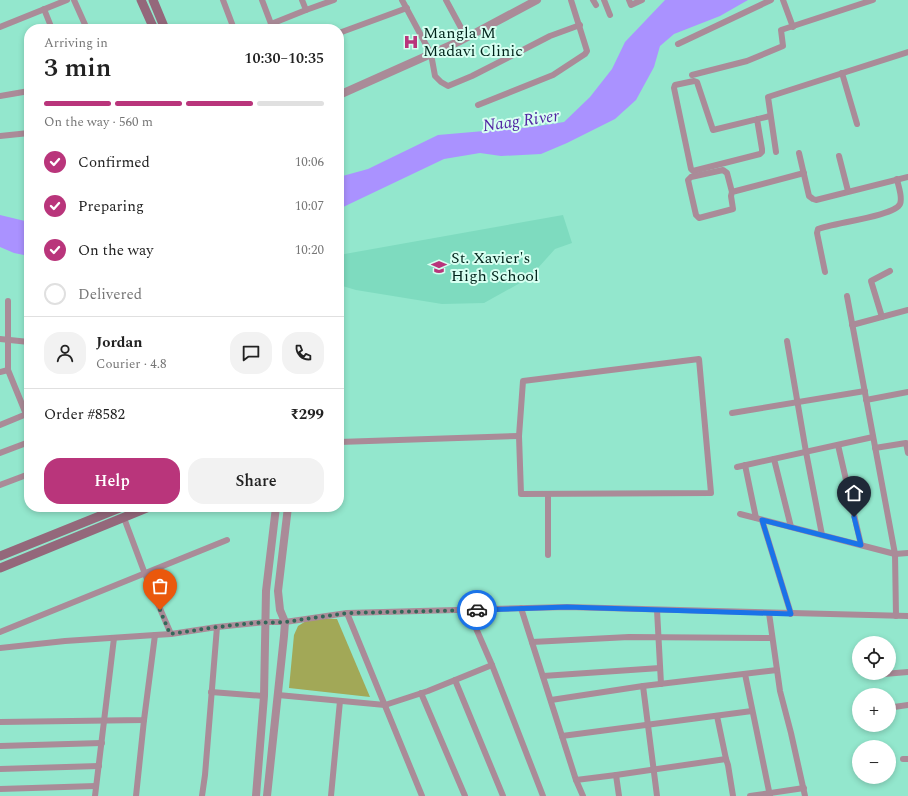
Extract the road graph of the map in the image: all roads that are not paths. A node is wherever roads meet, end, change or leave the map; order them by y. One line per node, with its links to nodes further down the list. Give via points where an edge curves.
1 (67, 0): 21 (street)
2 (74, 0): 25 (street)
3 (141, 0): 26 (main road)
4 (153, 0): 27 (main road)
5 (223, 0): 28 (street)
6 (262, 0): 29 (street)
7 (302, 0): 22 (street)
8 (334, 0): 22 (street)
9 (402, 0): 20 (street)
10 (446, 0): 35 (street)
11 (537, 0): 35 (street)
12 (571, 0): 31 (street)
13 (604, 0): 23 (street)
14 (629, 0): 15 (street, via 631,5)
15 (642, 0)
16 (771, 0): 36 (street)
17 (783, 0): 33 (street)
18 (873, 0): 19 (street)
19 (858, 2): 33 (street)
20 (407, 8): 34 (street); 38 (street)
21 (44, 9): 24 (street); 32 (street)
22 (306, 10): 30 (street)
23 (610, 14)
24 (50, 24)
25 (85, 24)
26 (152, 24)
27 (163, 24)
28 (232, 24)
29 (271, 24)
30 (276, 24)
31 (580, 25): 38 (street, via 550,36 448,86 435,76); 44 (street, via 587,51 585,54 553,75)
32 (0, 27)
33 (793, 27): 40 (street, via 781,30 783,46 747,61)
34 (344, 31)
35 (466, 37): 38 (street)
36 (678, 44)
37 (908, 52): 39 (street)
38 (431, 54): 42 (street)
39 (842, 73): 45 (street, via 768,97); 47 (street)
40 (692, 75)
41 (24, 92): 43 (street)
42 (344, 94)
43 (0, 96)
44 (478, 105)
45 (770, 116): 46 (street); 50 (street)
46 (757, 119): 46 (street, via 713,130 697,82 694,80 675,85 691,169 694,171 760,154 762,149)
47 (857, 124)
48 (24, 133): 49 (street)
49 (0, 136)
50 (776, 152)
51 (799, 153): 53 (street)
52 (839, 156): 56 (street)
53 (804, 173): 56 (street, via 809,196 813,199); 57 (street)
54 (908, 177): 55 (street)
55 (897, 180): 56 (street); 59 (street, via 900,204 896,209 818,229)
56 (848, 191)
57 (732, 192): 57 (street, via 733,209 699,218 696,215 688,180 690,177 723,170 727,172)
58 (890, 271): 63 (street, via 871,281)
59 (825, 272)
60 (847, 296): 64 (street)
61 (8, 301): 66 (street)
62 (908, 310): 63 (street)
63 (882, 317): 64 (street)
64 (852, 325): 71 (street)
65 (0, 339): 66 (street)
66 (7, 339): 67 (street); 69 (street)
67 (24, 341)
68 (786, 341): 74 (street)
69 (8, 370): 70 (street); 75 (street)
70 (0, 372)
71 (865, 391): 73 (street); 74 (street)
72 (908, 392): 73 (street)
73 (866, 400): 80 (street)
74 (797, 403): 76 (street); 85 (street)
75 (24, 405)
76 (732, 413)
77 (24, 416): 78 (street)
78 (0, 425)
79 (519, 436): 81 (street); 93 (street, via 521,494); 93 (street, via 523,381 699,359 711,493)
80 (873, 437): 83 (street); 84 (street)
81 (344, 442)
82 (24, 444): 86 (street)
83 (838, 445): 85 (street); 105 (street)
84 (875, 448): 87 (street, via 906,443); 107 (street)
85 (806, 452): 88 (street); 103 (street)
86 (0, 453)
87 (908, 453)
88 (774, 459): 89 (street); 102 (street)
89 (745, 465): 90 (street); 101 (street)
90 (737, 466)
91 (24, 476): 92 (street)
92 (0, 485)
93 (548, 494): 108 (street)
94 (108, 512): 109 (main road)
95 (122, 512): 100 (main road)
96 (138, 512): 100 (main road)
97 (275, 512): 120 (street, via 266,591)
98 (287, 512): 121 (street, via 278,591 280,610)
99 (740, 514): 101 (street)
100 (124, 518): 110 (main road); 111 (street)
101 (759, 519): 102 (street); 117 (street)
102 (791, 527): 103 (street)
103 (822, 536): 105 (street)
104 (227, 540): 111 (street)
105 (861, 545): 107 (street)
106 (908, 553): 107 (street)
107 (895, 554): 118 (street)
108 (548, 555)
109 (0, 556)
110 (0, 568)
111 (145, 574): 123 (street); 125 (street)
112 (521, 608): 113 (street); 114 (street); 129 (street)
113 (468, 610): 115 (street); 131 (street)
114 (657, 610): 116 (street); 126 (street)
115 (347, 613): 121 (street); 147 (street)
116 (770, 613): 117 (street); 128 (street)
117 (791, 614): 118 (street)
118 (896, 616): 119 (street)
119 (908, 616)
120 (266, 622): 121 (street); 122 (street); 144 (street)
121 (285, 622): 143 (street)
122 (217, 627): 125 (street); 141 (street)
123 (0, 632)
124 (155, 634): 125 (street); 127 (street); 153 (street)
125 (170, 634)
126 (658, 636): 128 (street); 129 (street); 132 (street)
127 (114, 638): 130 (street); 152 (street)
128 (772, 638): 133 (street)
129 (532, 642): 137 (street)
130 (0, 648)
131 (492, 665): 138 (street); 178 (street)
132 (660, 668): 137 (street); 139 (street)
133 (777, 670): 136 (street); 166 (street)
134 (908, 672): 135 (street)
135 (896, 673)
136 (745, 674): 139 (street); 150 (street)
137 (543, 676): 145 (street)
138 (454, 680): 142 (street); 177 (street)
139 (661, 684): 140 (street)
140 (643, 686): 145 (street); 155 (street)
141 (211, 692): 144 (street); 171 (street)
142 (421, 693): 147 (street); 176 (street)
143 (278, 695): 146 (street); 173 (street)
144 (264, 696): 172 (street)
145 (551, 700): 156 (street)
146 (340, 701): 147 (street); 174 (street)
147 (385, 705): 175 (street)
148 (908, 705): 149 (street)
149 (896, 707)
150 (752, 712): 151 (street); 168 (street)
151 (717, 716): 155 (street); 159 (street)
152 (105, 719): 153 (street); 154 (street); 157 (street)
153 (144, 720): 170 (street)
154 (0, 722)
155 (648, 725): 156 (street); 162 (street)
156 (562, 736): 164 (street)
157 (102, 743): 158 (street); 160 (street)
158 (0, 746)
159 (726, 759): 162 (street); 182 (street)
160 (99, 766): 161 (street); 165 (street)
161 (0, 769)
162 (654, 770): 163 (street); 181 (street)
163 (616, 775): 164 (street); 180 (street)
164 (576, 780): 179 (street)
165 (96, 786): 167 (street); 169 (street)
166 (804, 788): 168 (street); 184 (street)
167 (0, 789)
168 (769, 795): 183 (street)
169 (95, 796)
170 (136, 796)
171 (202, 796)
172 (256, 796)
173 (267, 796)
174 (331, 796)
175 (422, 796)
176 (465, 796)
177 (503, 796)
178 (543, 796)
179 (583, 796)
180 (619, 796)
181 (658, 796)
182 (733, 796)
183 (750, 796)
184 (805, 796)

